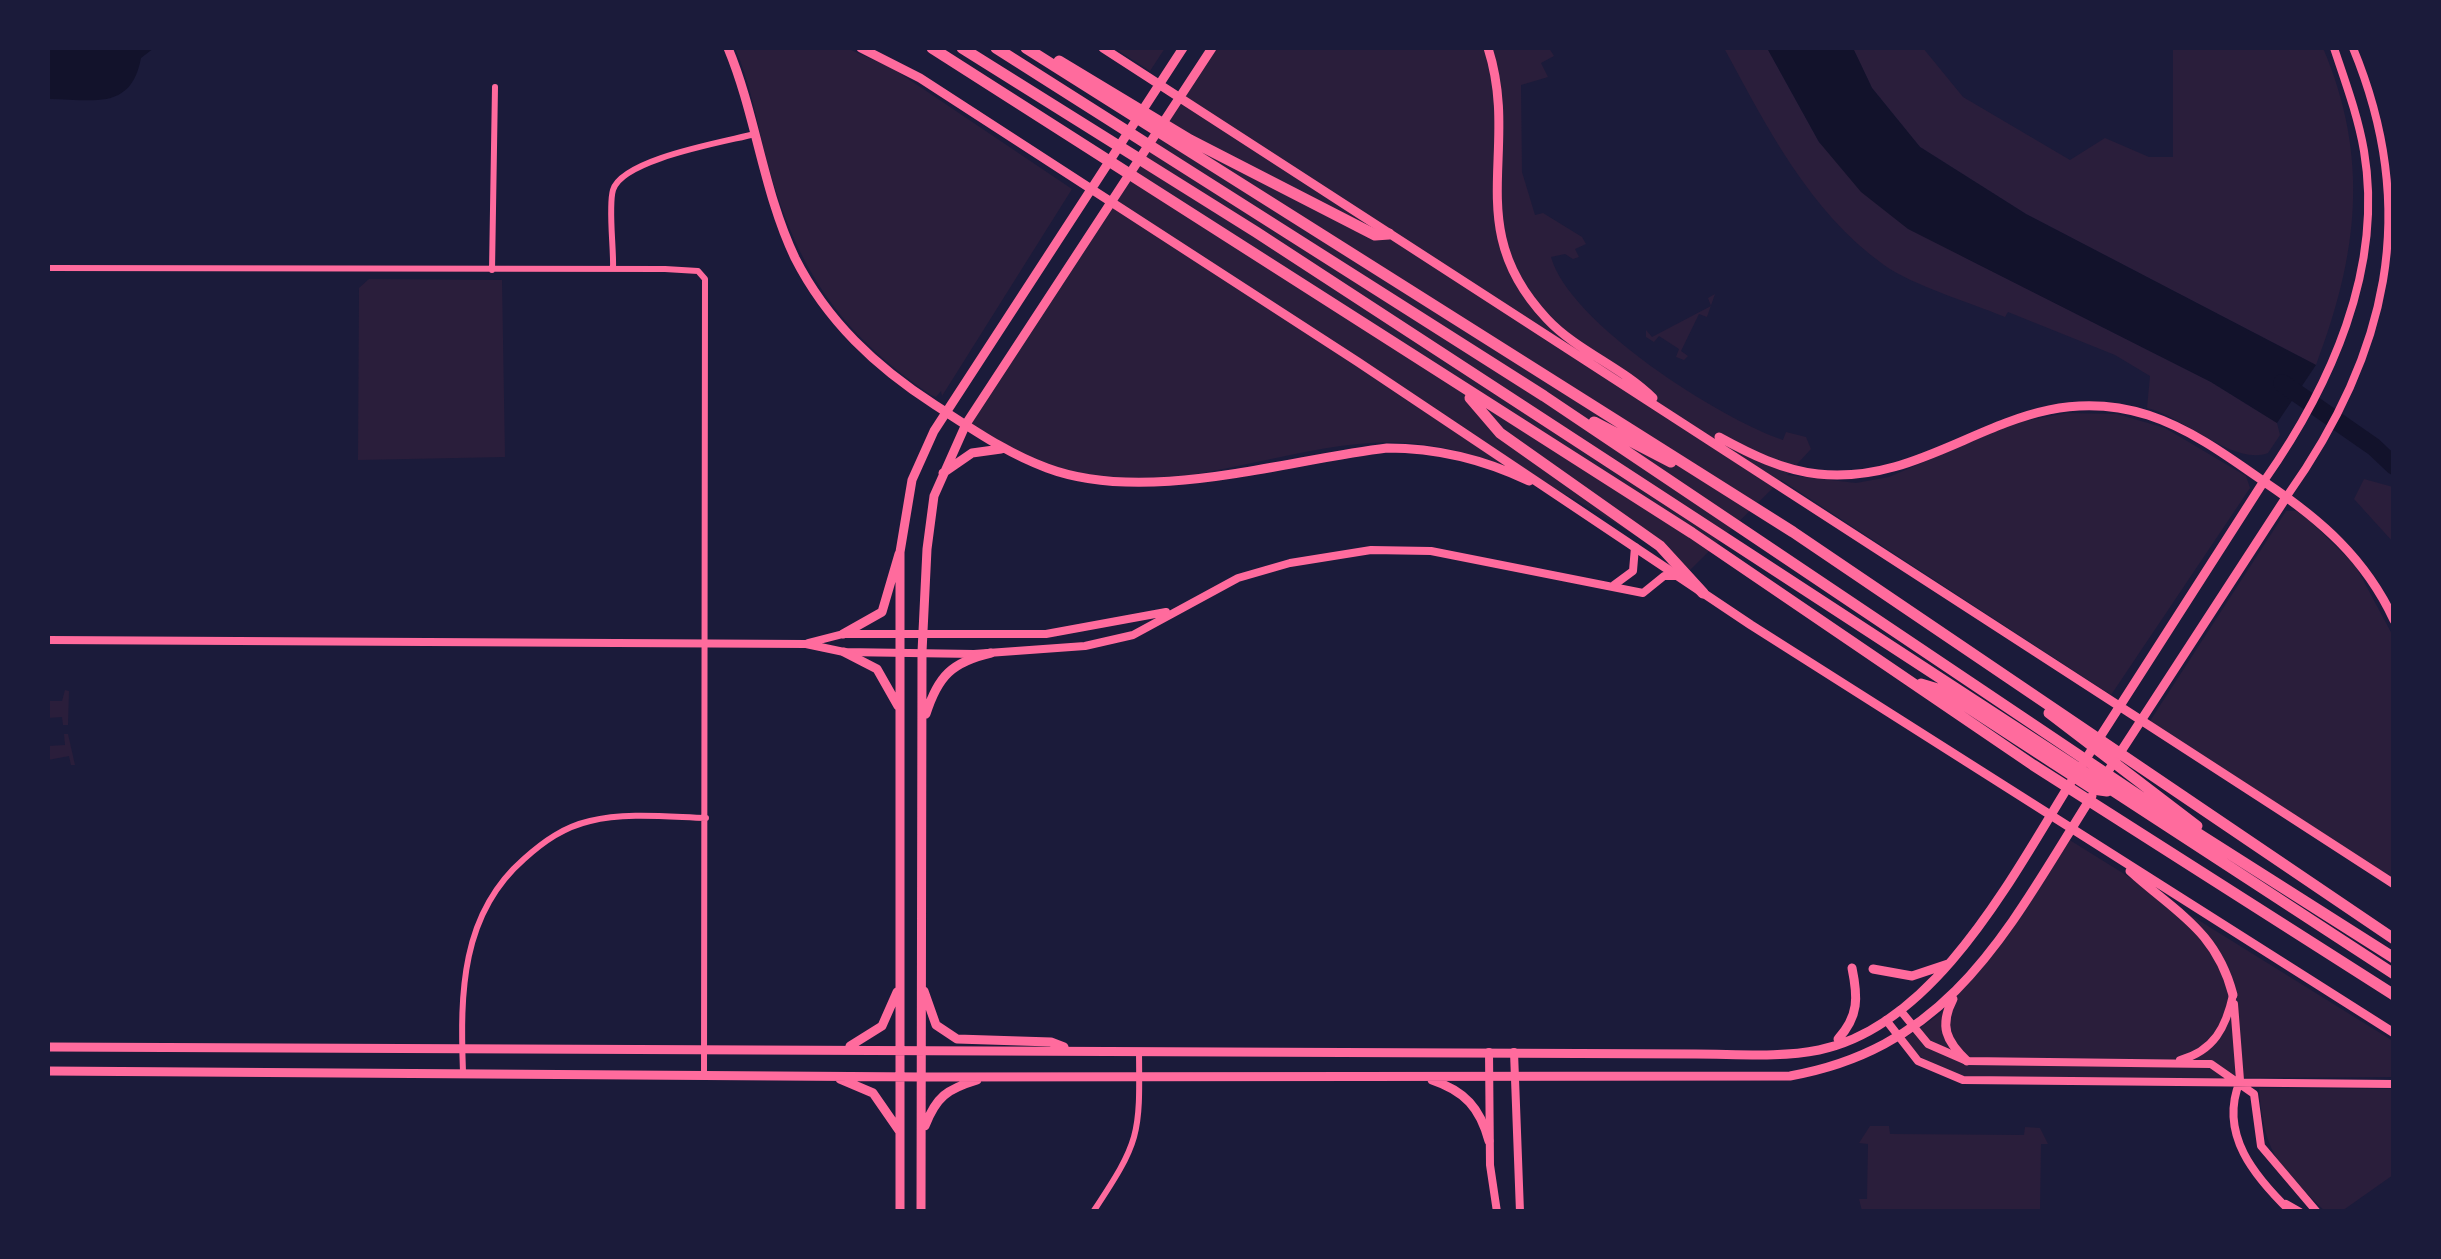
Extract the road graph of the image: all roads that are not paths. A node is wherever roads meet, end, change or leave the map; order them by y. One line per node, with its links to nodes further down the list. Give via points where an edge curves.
1 (728, 48): 14 (main road)
2 (861, 48): 29 (main road, via 920,78)
3 (932, 48): 19 (highway)
4 (962, 48): 54 (highway, via 1256,232)
5 (996, 48): 20 (highway)
6 (1027, 48): 15 (highway, via 1084,72 1238,166 1375,235); 28 (highway)
7 (1103, 48): 15 (main road)
8 (1183, 48): 22 (main road)
9 (1212, 48): 23 (main road)
10 (1488, 48): 21 (main road, via 1500,111 1496,218 1510,264 1550,322)
11 (2334, 48): 27 (street, via 2356,117 2367,220 2329,373)
12 (2353, 48): 30 (street, via 2374,104 2387,174 2388,248 2374,332 2332,429)
13 (495, 87): 18 (street)
14 (755, 134): 17 (street, via 622,175 612,192); 22 (main road, via 779,218 817,295 873,360)
15 (1389, 234): 21 (main road)
16 (48, 268): 18 (street)
17 (613, 269): 18 (street); 43 (street, via 698,272 705,279)
18 (492, 270)
19 (1461, 386): 35 (highway, via 1500,433 1660,546); 51 (highway)
20 (1544, 396): 28 (highway); 56 (highway)
21 (1665, 410): 24 (main road)
22 (945, 412): 23 (main road); 32 (main road, via 912,480)
23 (966, 424): 25 (main road); 26 (main road)
24 (1698, 430): 27 (main road, via 1779,465 1845,475 1910,463 2023,414 2087,406 2146,414 2178,427); 58 (main road)
25 (1003, 449): 26 (main road, via 972,453); 29 (main road, via 1050,470 1124,482 1418,448 1498,466)
26 (941, 475): 40 (main road, via 929,521)
27 (2264, 482): 30 (main road); 61 (main road)
28 (1732, 493): 50 (highway)
29 (1557, 494): 31 (main road)
30 (2287, 496): 37 (main road, via 2340,539); 67 (main road, via 1987,957)
31 (1634, 547): 33 (main road); 34 (street, via 1633,571)
32 (900, 552): 39 (main road, via 882,612); 41 (main road)
33 (1676, 576): 34 (street, via 1664,576 1643,593); 35 (main road)
34 (1614, 585): 36 (street, via 1431,551 1371,550 1256,573)
35 (1702, 593): 57 (main road)
36 (1170, 611): 38 (street); 45 (street, via 1133,635)
37 (2394, 620)
38 (1082, 630): 40 (street); 45 (street)
39 (843, 634): 41 (street); 44 (street)
40 (923, 636): 41 (street); 48 (main road)
41 (900, 637): 47 (main road)
42 (48, 640): 43 (street)
43 (707, 644): 44 (street); 55 (street)
44 (806, 644): 46 (street)
45 (1083, 646): 49 (street)
46 (844, 652): 47 (street); 52 (main road, via 876,669)
47 (900, 652): 48 (street); 52 (main road)
48 (922, 652): 49 (street); 53 (main road)
49 (990, 653): 53 (main road, via 942,675)
50 (2014, 680): 56 (highway); 59 (highway)
51 (1912, 681): 54 (highway, via 1941,690 2092,789); 68 (highway, via 2033,766)
52 (900, 709): 66 (main road)
53 (922, 726): 65 (main road)
54 (2111, 792): 64 (highway)
55 (706, 818): 78 (street, via 594,820 558,832 501,879 467,954); 81 (street)
56 (2222, 850): 60 (highway)
57 (2109, 852): 69 (main road, via 2202,930); 73 (main road)
58 (2394, 884)
59 (2394, 939)
60 (2394, 958)
61 (1950, 963): 63 (main road, via 1912,976); 70 (main road)
62 (1852, 968): 75 (main road, via 1855,1013)
63 (1873, 968)
64 (2394, 974)
65 (922, 984): 80 (main road, via 936,1026 956,1039 1050,1042); 82 (main road)
66 (899, 985): 77 (main road, via 882,1026); 79 (main road)
67 (1960, 986): 72 (main road); 86 (main road, via 1944,1031)
68 (2394, 994)
69 (2233, 995): 87 (street, via 2227,1022 2206,1048); 99 (street)
70 (1900, 1010): 71 (main road); 72 (street)
71 (1886, 1020): 74 (street); 75 (main road)
72 (1914, 1030): 74 (main road); 86 (street)
73 (2394, 1033)
74 (1897, 1040): 98 (main road, via 1834,1067 1790,1076); 99 (street, via 1929,1068 1963,1080)
75 (1830, 1046): 85 (main road, via 1728,1054)
76 (48, 1047): 78 (main road)
77 (845, 1048): 79 (main road); 81 (main road)
78 (462, 1050): 81 (main road); 89 (street)
79 (900, 1050): 82 (main road); 92 (main road)
80 (1071, 1050): 82 (main road); 83 (main road)
81 (704, 1051): 90 (street)
82 (922, 1051): 95 (main road)
83 (1140, 1051): 84 (main road); 94 (street)
84 (1489, 1051): 85 (main road); 97 (street)
85 (1514, 1052): 98 (street)
86 (1967, 1061): 87 (street)
87 (2170, 1063): 99 (street, via 2212,1064)
88 (48, 1071): 89 (main road)
89 (463, 1072): 90 (main road)
90 (704, 1074): 91 (main road)
91 (827, 1076): 92 (main road); 101 (main road, via 873,1093)
92 (900, 1076): 95 (main road); 101 (main road)
93 (988, 1076): 94 (main road); 95 (main road); 102 (main road, via 947,1090)
94 (1140, 1076): 96 (main road); 107 (street, via 1138,1134)
95 (923, 1077): 102 (main road)
96 (1414, 1077): 97 (main road); 103 (main road, via 1436,1081 1471,1102)
97 (1488, 1077): 98 (main road); 103 (street)
98 (1514, 1077): 109 (street)
99 (2240, 1081): 100 (street); 104 (street, via 2240,1146 2248,1166); 112 (street, via 2254,1094 2261,1146)
100 (2394, 1084)
101 (900, 1134): 105 (main road)
102 (923, 1134): 106 (main road)
103 (1490, 1141): 108 (street)
104 (2278, 1199): 110 (street); 111 (street)
105 (900, 1212)
106 (921, 1212)
107 (1094, 1212)
108 (1497, 1212)
109 (1520, 1212)
110 (2290, 1212)
111 (2300, 1212)
112 (2317, 1212)

